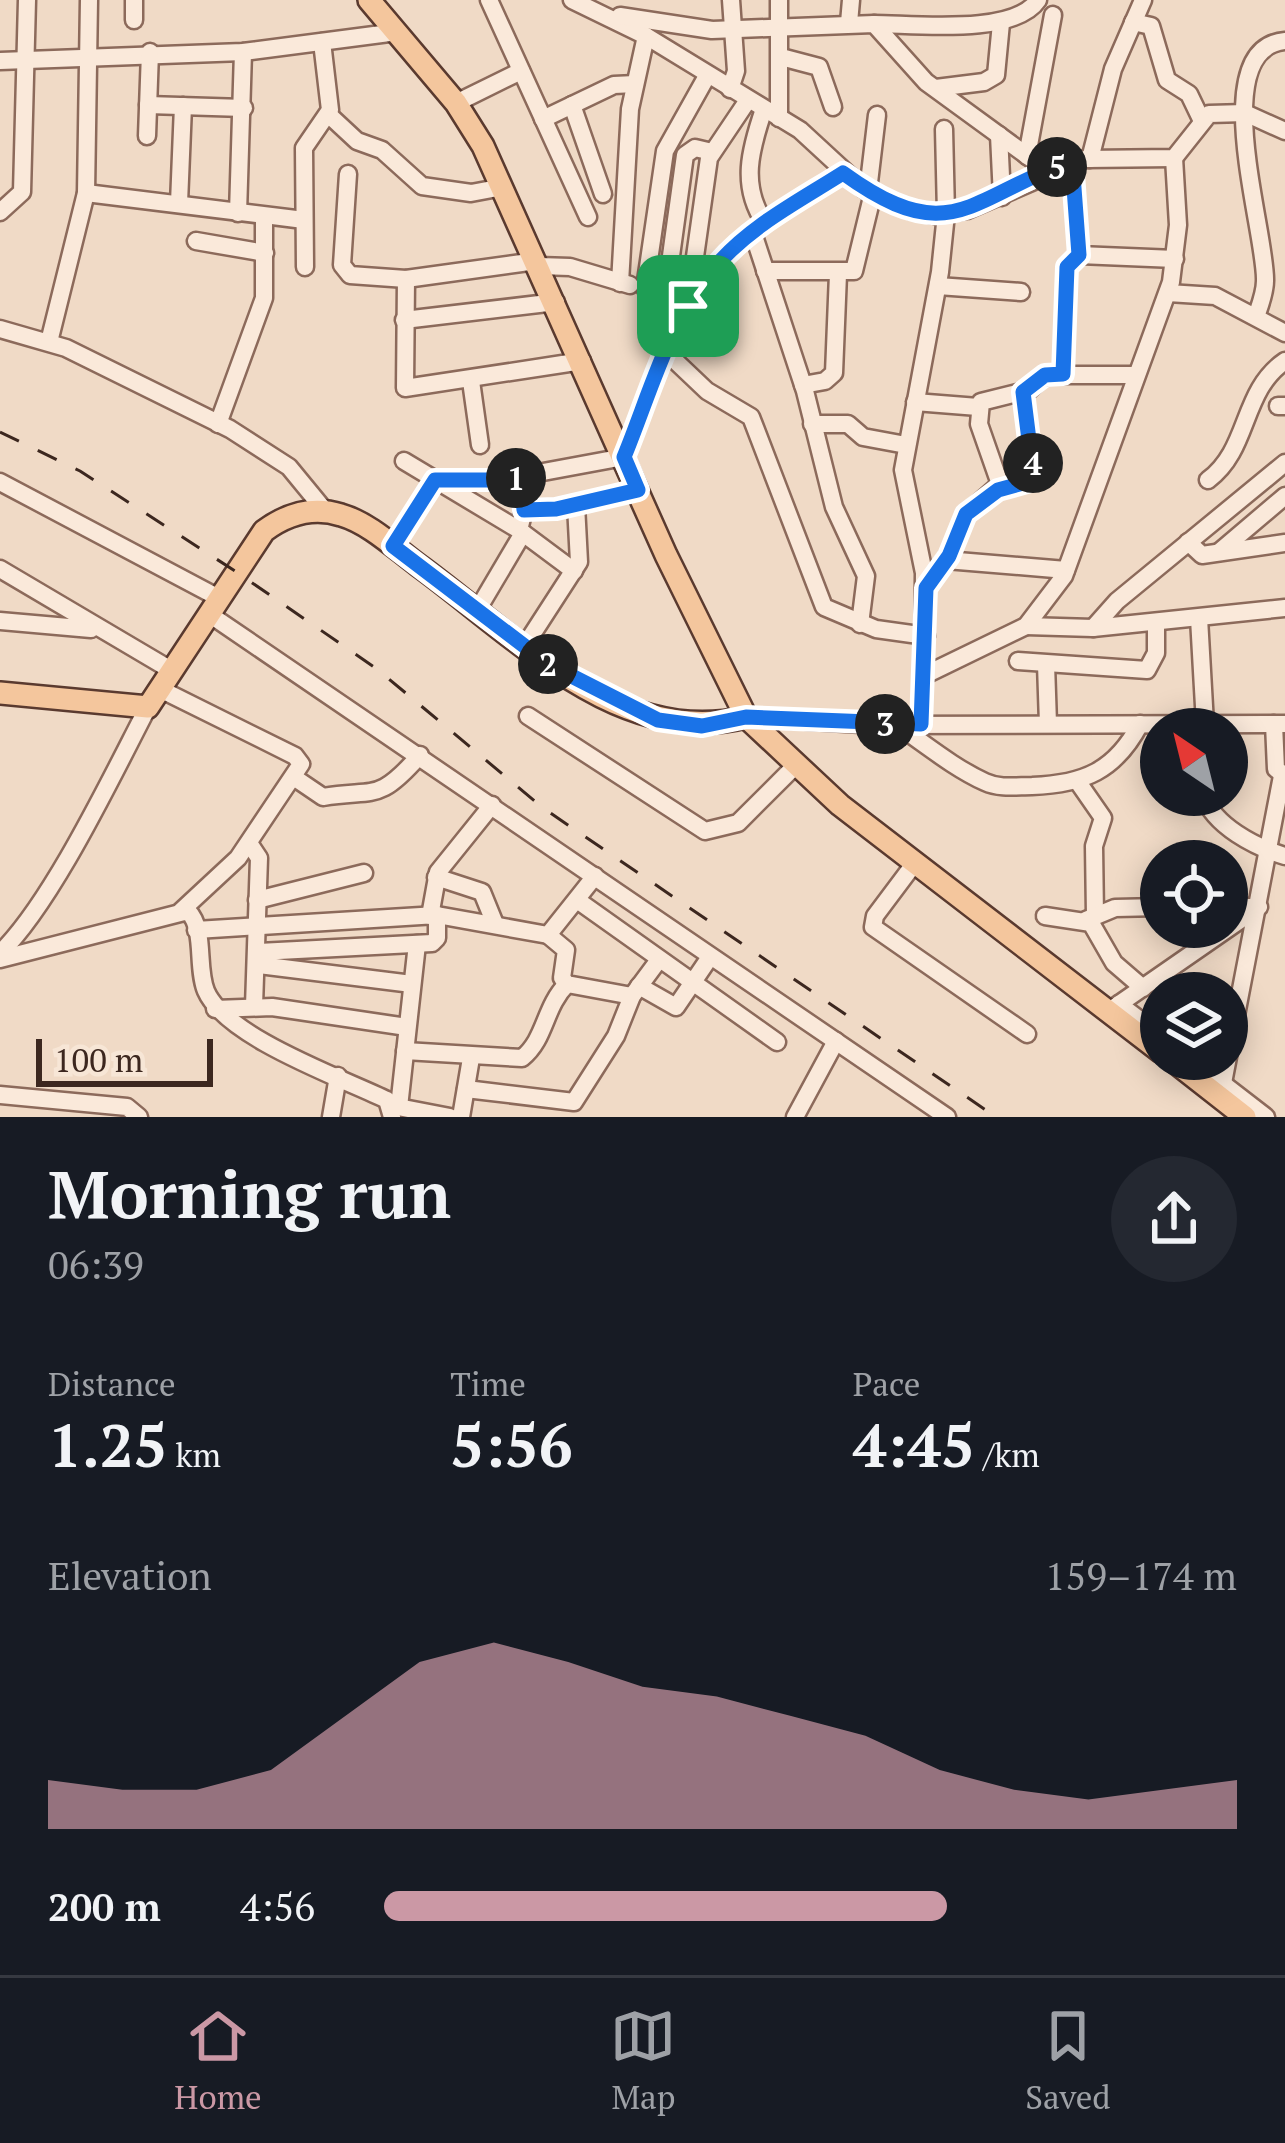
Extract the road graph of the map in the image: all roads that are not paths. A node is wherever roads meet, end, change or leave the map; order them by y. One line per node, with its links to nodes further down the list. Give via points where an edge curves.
1 (27, 0): 29 (street)
2 (88, 0): 28 (street)
3 (134, 0): 14 (street)
4 (369, 0): 21 (main road)
5 (489, 0): 31 (street)
6 (572, 0): 12 (street)
7 (731, 0): 20 (street)
8 (779, 0): 18 (street)
9 (851, 0): 16 (street)
10 (1037, 0): 17 (street)
11 (1143, 0): 15 (street)
12 (598, 8): 20 (street); 22 (street)
13 (1053, 14): 53 (street)
14 (134, 20)
15 (1133, 22): 47 (street, via 1151,26 1167,80 1189,94); 55 (street)
16 (849, 23): 18 (street); 19 (street)
17 (1001, 23): 19 (street); 34 (street, via 992,79)
18 (781, 24): 20 (street); 27 (street)
19 (874, 24): 34 (street)
20 (733, 29): 35 (street)
21 (397, 32): 24 (street); 36 (main road)
22 (646, 36): 32 (street); 33 (street)
23 (1285, 41): 43 (street, via 1262,51 1245,86)
24 (322, 42): 26 (street); 44 (street)
25 (150, 52): 26 (street); 28 (street); 37 (street)
26 (243, 52): 41 (street)
27 (781, 57): 40 (street, via 819,67); 42 (street)
28 (88, 58): 29 (street); 61 (street)
29 (26, 60): 30 (street); 65 (street, via 22,192)
30 (0, 61)
31 (521, 71): 36 (street); 46 (street)
32 (707, 76): 35 (street); 83 (street, via 664,151)
33 (635, 84): 38 (street); 81 (street)
34 (935, 88): 50 (street)
35 (730, 89): 42 (street)
36 (456, 103): 59 (main road)
37 (148, 105): 39 (street); 51 (street)
38 (572, 105): 46 (street); 62 (street)
39 (183, 106): 41 (street); 64 (street)
40 (833, 107)
41 (244, 108): 66 (street)
42 (764, 109): 52 (street); 57 (street, via 813,140); 71 (street, via 749,183)
43 (1245, 113): 47 (street); 49 (street); 89 (street, via 1265,269)
44 (329, 115): 59 (street, via 422,186 470,193); 70 (street, via 306,141)
45 (878, 115): 60 (street)
46 (543, 119): 68 (street)
47 (1202, 119): 54 (street)
48 (944, 129): 67 (street)
49 (1285, 131)
50 (999, 135): 53 (street); 63 (street)
51 (147, 136)
52 (712, 152): 84 (street, via 686,155); 88 (street)
53 (1027, 156): 56 (street)
54 (1174, 158): 55 (street); 75 (street)
55 (1081, 160): 56 (street); 74 (street)
56 (1048, 171): 63 (street)
57 (843, 173): 60 (street); 71 (street)
58 (348, 174): 80 (street, via 343,268)
59 (503, 187): 76 (main road)
60 (871, 192): 67 (street, via 910,210); 79 (street, via 857,268)
61 (86, 193): 64 (street); 93 (street)
62 (603, 194)
63 (1002, 197): 67 (street)
64 (178, 203): 66 (street)
65 (0, 212)
66 (238, 213): 69 (street)
67 (946, 214): 82 (street)
68 (588, 217)
69 (264, 218): 70 (street); 73 (street)
70 (304, 220): 77 (street)
71 (759, 228): 78 (street); 88 (street)
72 (196, 242): 73 (street)
73 (265, 253): 104 (street, via 264,298)
74 (1079, 255): 75 (street); 97 (street, via 1067,267)
75 (1175, 259): 86 (street)
76 (538, 264): 80 (street); 81 (street); 87 (main road)
77 (305, 267)
78 (766, 271): 79 (street); 100 (street)
79 (838, 274): 100 (street, via 835,373)
80 (406, 279): 90 (street)
81 (620, 283): 83 (street)
82 (938, 286): 85 (street); 102 (street)
83 (645, 288): 84 (street)
84 (666, 292): 88 (street)
85 (1021, 292)
86 (1168, 293): 89 (street, via 1215,296); 98 (street)
87 (556, 302): 90 (street); 95 (main road)
88 (689, 302): 94 (street)
89 (1256, 317): 92 (street)
90 (404, 320): 99 (street, via 402,386)
91 (0, 329): 93 (street)
92 (1285, 333)
93 (49, 342): 104 (street)
94 (667, 353): 108 (street); 137 (street, via 707,391 747,412 819,600)
95 (582, 361): 99 (street); 108 (main road)
96 (1285, 362): 113 (street, via 1250,403 1234,456)
97 (1063, 374): 98 (street); 101 (street, via 1045,375)
98 (1136, 374): 128 (street)
99 (471, 381): 106 (street)
100 (803, 385): 105 (street)
101 (1023, 392): 103 (street, via 992,396); 116 (street, via 1034,480)
102 (915, 402): 103 (street); 107 (street)
103 (978, 407): 116 (street)
104 (218, 424): 120 (street, via 275,456)
105 (812, 424): 107 (street, via 848,424 863,437); 137 (street, via 834,508 866,575)
106 (480, 445)
107 (906, 445): 130 (street, via 903,470)
108 (624, 457): 111 (street); 115 (main road)
109 (404, 461): 112 (street)
110 (1285, 463): 122 (street)
111 (543, 472)
112 (435, 480): 119 (street, via 521,480); 121 (street); 124 (street)
113 (1208, 480)
114 (0, 482): 131 (street)
115 (638, 490): 118 (street); 151 (main road)
116 (998, 490): 126 (street, via 966,514)
117 (1285, 496): 125 (street)
118 (576, 505): 119 (street); 129 (street)
119 (524, 510): 121 (street)
120 (326, 512): 124 (main road); 131 (main road, via 293,514 264,531)
121 (521, 531): 129 (street); 133 (street)
122 (1188, 542): 125 (street, via 1198,553); 139 (street)
123 (1285, 543): 125 (street)
124 (393, 546): 133 (main road)
125 (1218, 552)
126 (946, 560): 128 (street); 130 (street)
127 (0, 569): 140 (street)
128 (1066, 570): 138 (street)
129 (574, 571): 142 (street)
130 (926, 588): 141 (street)
131 (214, 606): 146 (main road); 158 (street)
132 (1285, 608): 134 (street)
133 (478, 609): 142 (main road)
134 (1199, 618): 136 (street); 149 (street)
135 (0, 621): 140 (street)
136 (1156, 622): 139 (street); 144 (street, via 1147,670)
137 (860, 624): 141 (street)
138 (1026, 626): 139 (street); 145 (street)
139 (1093, 628)
140 (98, 629): 146 (street)
141 (926, 636): 145 (street)
142 (524, 647): 151 (main road, via 658,720 702,726)
143 (1018, 662): 144 (street)
144 (1046, 664): 154 (street)
145 (923, 676): 153 (street)
146 (160, 689): 147 (main road); 161 (street, via 296,756 302,764); 185 (street)
147 (0, 693)
148 (1285, 706): 156 (street)
149 (1199, 708)
150 (528, 716): 159 (street, via 705,831 738,823)
151 (746, 717): 152 (street); 159 (main road)
152 (896, 724): 153 (street); 162 (street, via 992,785)
153 (921, 724): 154 (street)
154 (1048, 724): 155 (street)
155 (1140, 724): 162 (street, via 1112,763)
156 (1281, 724): 157 (street); 160 (street, via 1276,769)
157 (1248, 725)
158 (419, 755): 161 (street, via 390,787 361,797 323,797); 163 (street)
159 (794, 767): 167 (main road)
160 (1283, 776): 166 (street)
161 (295, 778): 165 (street)
162 (1078, 782): 179 (street, via 1103,818)
163 (493, 805): 169 (street); 170 (street)
164 (1217, 816): 166 (street)
165 (249, 843): 171 (street, via 259,858); 176 (street)
166 (1278, 854): 175 (street)
167 (914, 864): 197 (main road); 202 (street, via 872,927)
168 (364, 873): 171 (street)
169 (595, 876): 172 (street); 186 (street)
170 (436, 877): 177 (street); 180 (street, via 486,896)
171 (257, 900): 181 (street)
172 (577, 900): 183 (street); 188 (street)
173 (1140, 907): 179 (street)
174 (1248, 907): 175 (street)
175 (1259, 907): 189 (street); 210 (street)
176 (181, 911): 182 (street, via 193,915); 185 (street)
177 (433, 916): 180 (street); 181 (street); 184 (street, via 437,938)
178 (1045, 916): 179 (street)
179 (1090, 918): 193 (street, via 1114,963)
180 (495, 924): 183 (street)
181 (260, 927): 182 (street); 187 (street)
182 (196, 930): 198 (street)
183 (548, 935): 191 (street, via 566,950)
184 (417, 944): 187 (street); 190 (street)
185 (0, 956)
186 (710, 956): 192 (street); 204 (street)
187 (259, 958): 190 (street); 196 (street)
188 (658, 961): 192 (street); 195 (street)
189 (1165, 972)
190 (412, 984): 200 (street)
191 (567, 984): 195 (street); 206 (street, via 528,1054)
192 (692, 986): 195 (street, via 670,1008); 203 (street)
193 (1140, 986)
194 (1140, 989): 197 (street)
195 (635, 991): 216 (street, via 583,1095)
196 (254, 1006): 198 (street); 200 (street)
197 (1114, 1008): 199 (street); 201 (main road)
198 (215, 1009): 207 (street, via 242,1031)
199 (1140, 1023)
200 (407, 1027): 205 (street)
201 (1140, 1032)
202 (1027, 1034)
203 (777, 1042)
204 (836, 1042): 222 (street); 223 (street)
205 (405, 1051): 206 (street); 215 (street)
206 (471, 1058): 211 (street)
207 (338, 1076): 215 (street); 218 (street)
208 (1198, 1080): 224 (main road)
209 (1219, 1080): 210 (street)
210 (1223, 1083): 225 (street)
211 (466, 1089): 213 (street); 220 (street)
212 (0, 1095): 214 (street)
213 (542, 1096): 216 (street); 221 (street)
214 (47, 1108): 217 (street, via 127,1107)
215 (394, 1110): 219 (street)
216 (567, 1110)
217 (139, 1117)
218 (331, 1117)
219 (450, 1117)
220 (461, 1117)
221 (535, 1117)
222 (795, 1117)
223 (947, 1117)
224 (1245, 1117)
225 (1267, 1117)

